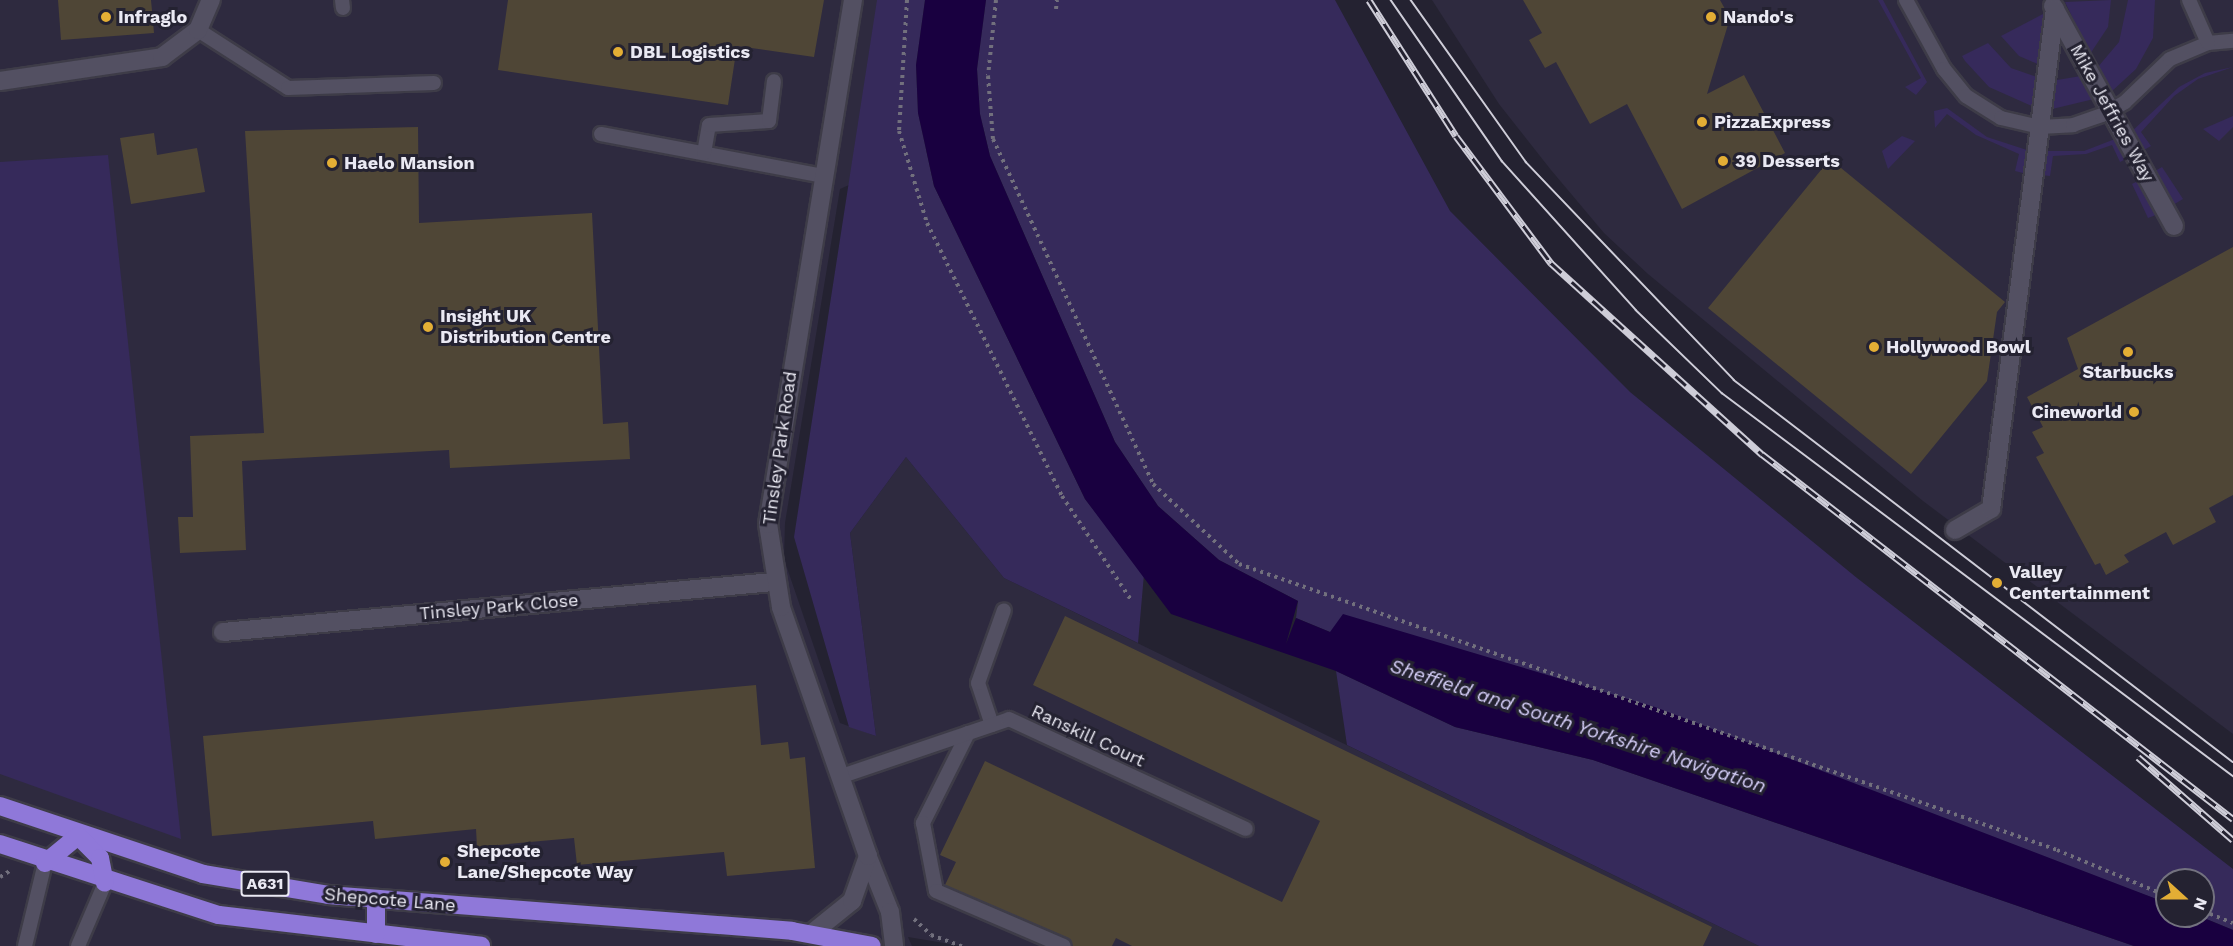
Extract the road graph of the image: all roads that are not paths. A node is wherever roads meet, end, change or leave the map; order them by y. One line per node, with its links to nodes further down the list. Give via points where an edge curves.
1 (211, 0): 6 (street)
2 (853, 0): 16 (street, Tinsley Park Road)
3 (1906, 0): 13 (lane, via 1944,69 1966,96 2001,118)
4 (2189, 0): 8 (lane)
5 (2052, 4): 12 (street, Mike Jeffries Way); 13 (street)
6 (198, 30): 9 (street, via 181,47 137,64); 11 (lane, via 288,88)
7 (2233, 41): 8 (lane)
8 (2208, 43): 12 (lane, via 2170,58)
9 (0, 81)
10 (774, 81): 15 (lane, via 769,122 710,125)
11 (434, 83)
12 (2111, 111): 13 (lane, via 2073,125); 17 (street, Mike Jeffries Way)
13 (2040, 127): 18 (street, via 1991,508)
14 (601, 134): 15 (lane)
15 (704, 153): 16 (lane)
16 (824, 176): 19 (street, Tinsley Park Road, via 771,501)
17 (2174, 226)
18 (1955, 530)
19 (774, 582): 21 (street, Tinsley Park Close); 24 (street, Tinsley Park Road)
20 (1004, 610): 22 (lane, via 978,683)
21 (224, 632)
22 (992, 725): 23 (lane, Ranskill Court); 26 (lane, Ranskill Court, via 1008,719)
23 (968, 733): 24 (lane, Ranskill Court); 42 (lane, via 923,823 936,891)
24 (842, 776): 29 (street, Tinsley Park Road)
25 (0, 806): 27 (highway, Shepcote Lane / A631)
26 (1246, 828)
27 (78, 836): 30 (highway); 31 (highway, via 100,858); 32 (highway, Shepcote Lane / A631, via 203,874)
28 (0, 844): 30 (highway, Shepcote Lane / A631)
29 (868, 856): 35 (street, via 864,880 852,901); 41 (street, Tinsley Park Road, via 890,912)
30 (45, 863): 31 (highway, Shepcote Lane / A631); 36 (lane)
31 (105, 883): 34 (highway, Shepcote Lane / A631, via 219,915); 37 (lane)
32 (376, 899): 33 (highway, Shepcote Lane / A631); 34 (highway)
33 (792, 931): 35 (highway, Shepcote Lane); 39 (highway)
34 (376, 934): 38 (highway, Shepcote Lane / A631)
35 (811, 934): 40 (highway, Shepcote Lane)
36 (25, 946)
37 (78, 946)
38 (481, 946)
39 (776, 946)
40 (872, 946)
41 (894, 946)
42 (1064, 946)

